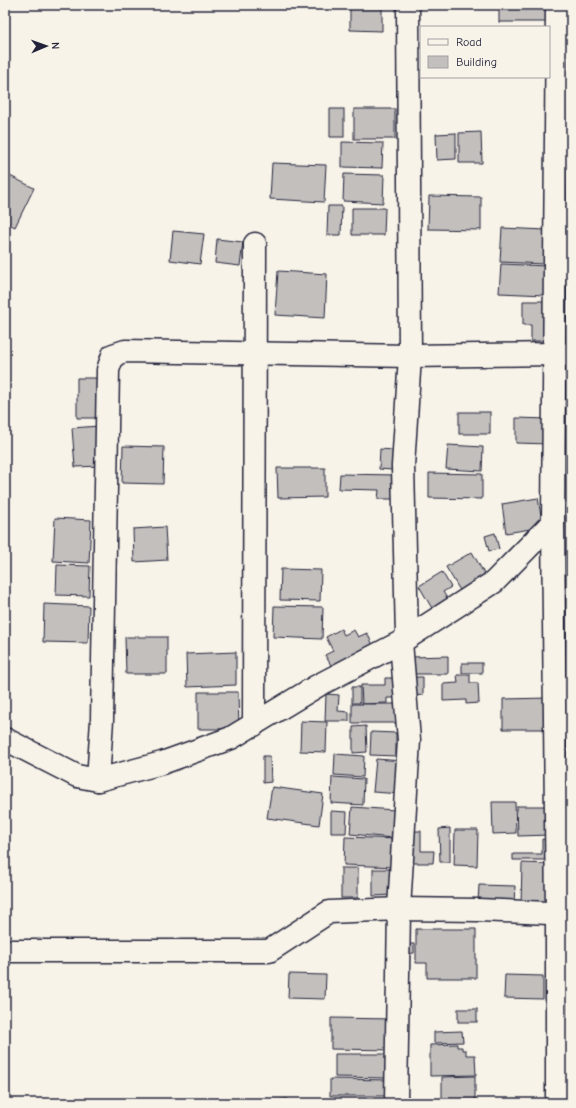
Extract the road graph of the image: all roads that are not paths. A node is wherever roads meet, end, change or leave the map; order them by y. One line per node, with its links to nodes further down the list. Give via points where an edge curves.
1 (408, 5): 6 (street)
2 (558, 5): 5 (street)
3 (255, 244): 4 (street)
4 (255, 353): 6 (street); 9 (street); 11 (street, via 125,351 113,355 108,370 102,712)
5 (563, 355): 6 (street); 7 (street)
6 (410, 356): 8 (street, via 403,466)
7 (553, 522): 8 (street, via 494,582); 13 (street)
8 (404, 640): 9 (street, via 317,686); 12 (street, via 409,740)
9 (254, 724): 11 (street, via 231,738 162,763)
10 (5, 739): 11 (street, via 77,776)
11 (98, 780)
12 (399, 909): 13 (street); 14 (street, via 328,912 269,951); 15 (street)
13 (564, 914): 16 (street)
14 (5, 951)
15 (396, 1103)
16 (557, 1103)

